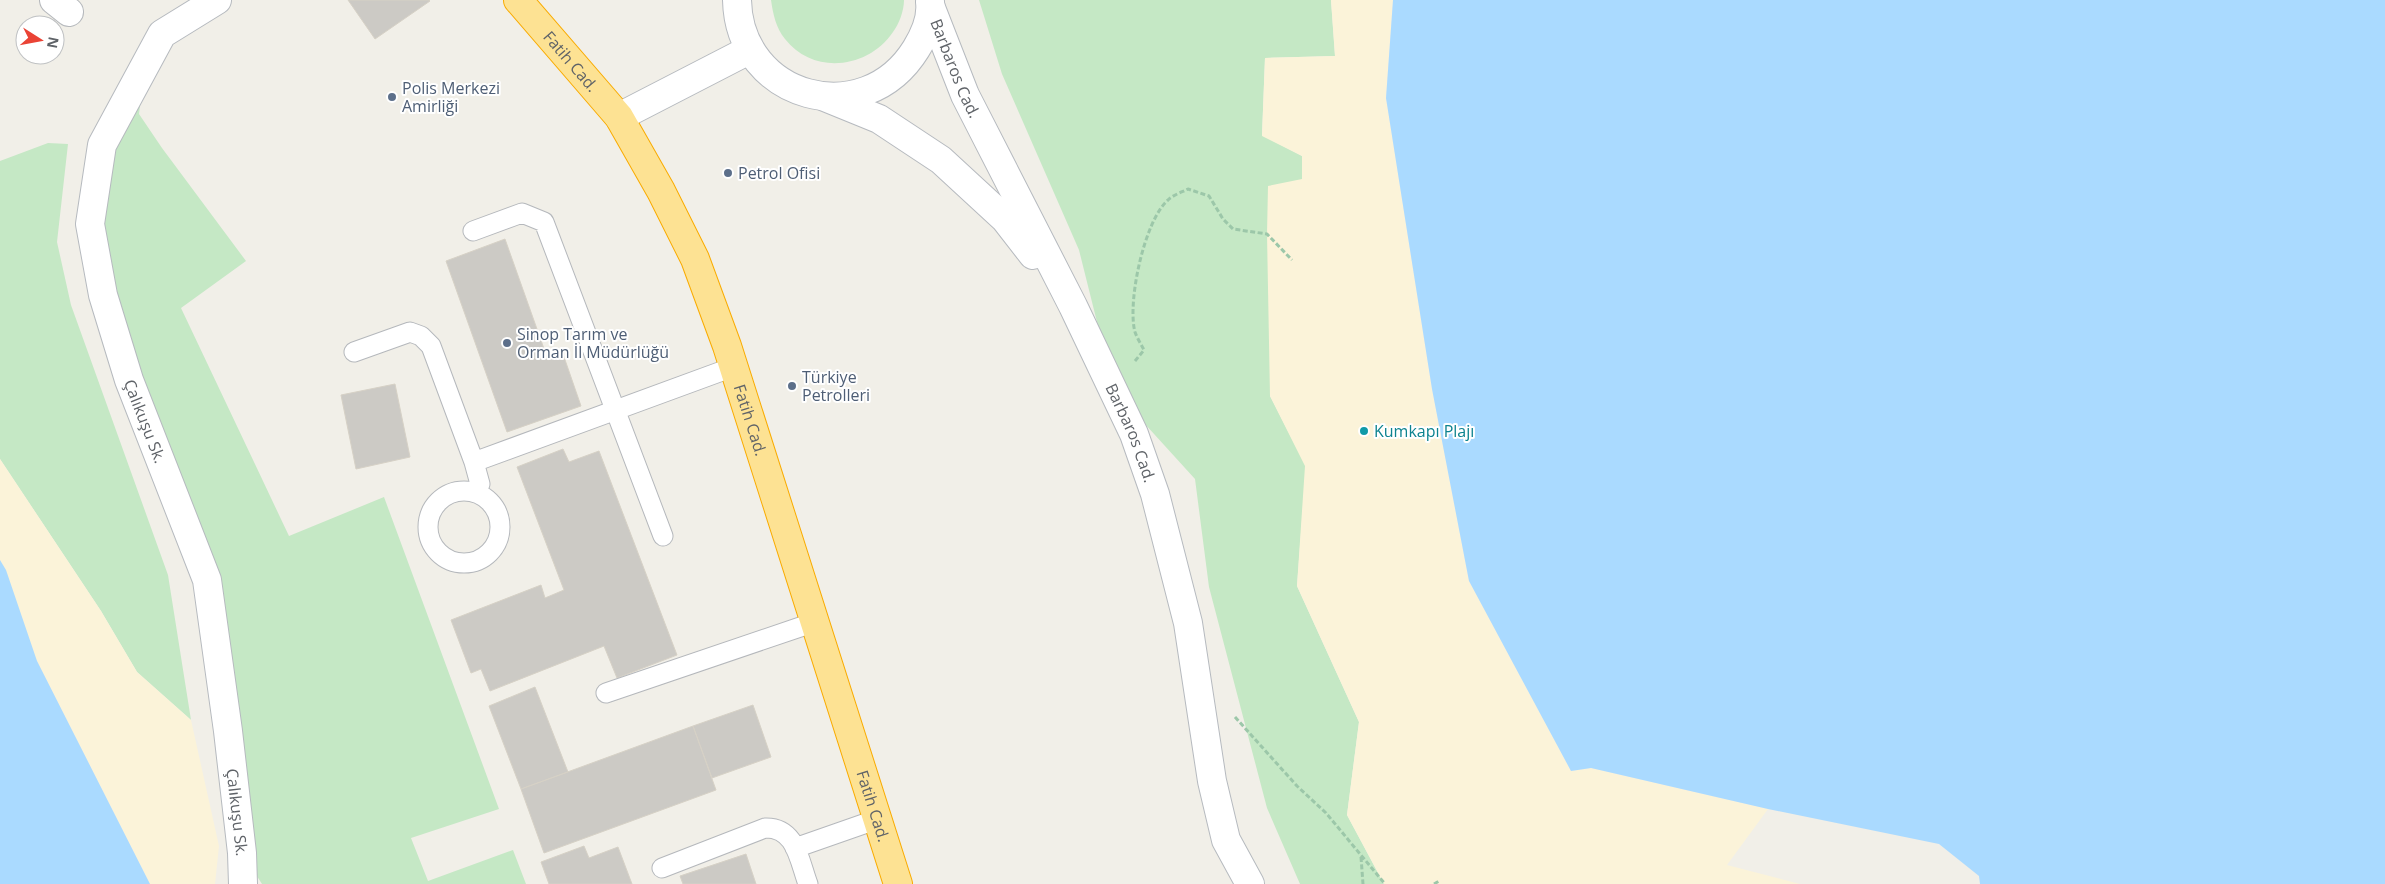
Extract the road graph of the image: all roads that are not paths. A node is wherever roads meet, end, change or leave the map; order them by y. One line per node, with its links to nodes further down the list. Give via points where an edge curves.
1 (216, 0): 21 (main road, Çalıkuşu Sk., via 162,34 102,145 90,224 103,295 129,380 207,580 229,741)
2 (518, 0): 7 (highway, Fatih Cad.)
3 (737, 0): 5 (main road, via 738,19)
4 (930, 4): 6 (main road, via 923,38 907,64 884,84 855,95); 9 (main road, Barbaros Cad., via 965,95)
5 (749, 50): 6 (main road, via 769,73 788,86); 7 (main road)
6 (824, 97): 9 (main road, via 879,119 941,160 1005,219)
7 (619, 117): 11 (highway, Fatih Cad., via 695,259)
8 (473, 231): 12 (lane, via 522,213 544,222)
9 (1073, 306): 24 (main road, Barbaros Cad., via 1134,434 1155,494 1188,623 1212,780 1226,840)
10 (354, 352): 13 (lane, via 410,332 432,346)
11 (733, 367): 12 (lane); 16 (highway, Fatih Cad.)
12 (616, 410): 13 (lane); 15 (lane)
13 (474, 462): 14 (lane, via 480,484)
14 (476, 493)
15 (664, 536)
16 (815, 622): 17 (lane); 18 (highway, Fatih Cad.)
17 (606, 693)
18 (878, 820): 19 (lane); 23 (highway, Fatih Cad.)
19 (795, 848): 20 (lane, via 784,831 765,828); 22 (lane)
20 (662, 868)
21 (243, 884)
22 (808, 884)
23 (898, 884)
24 (1250, 884)

